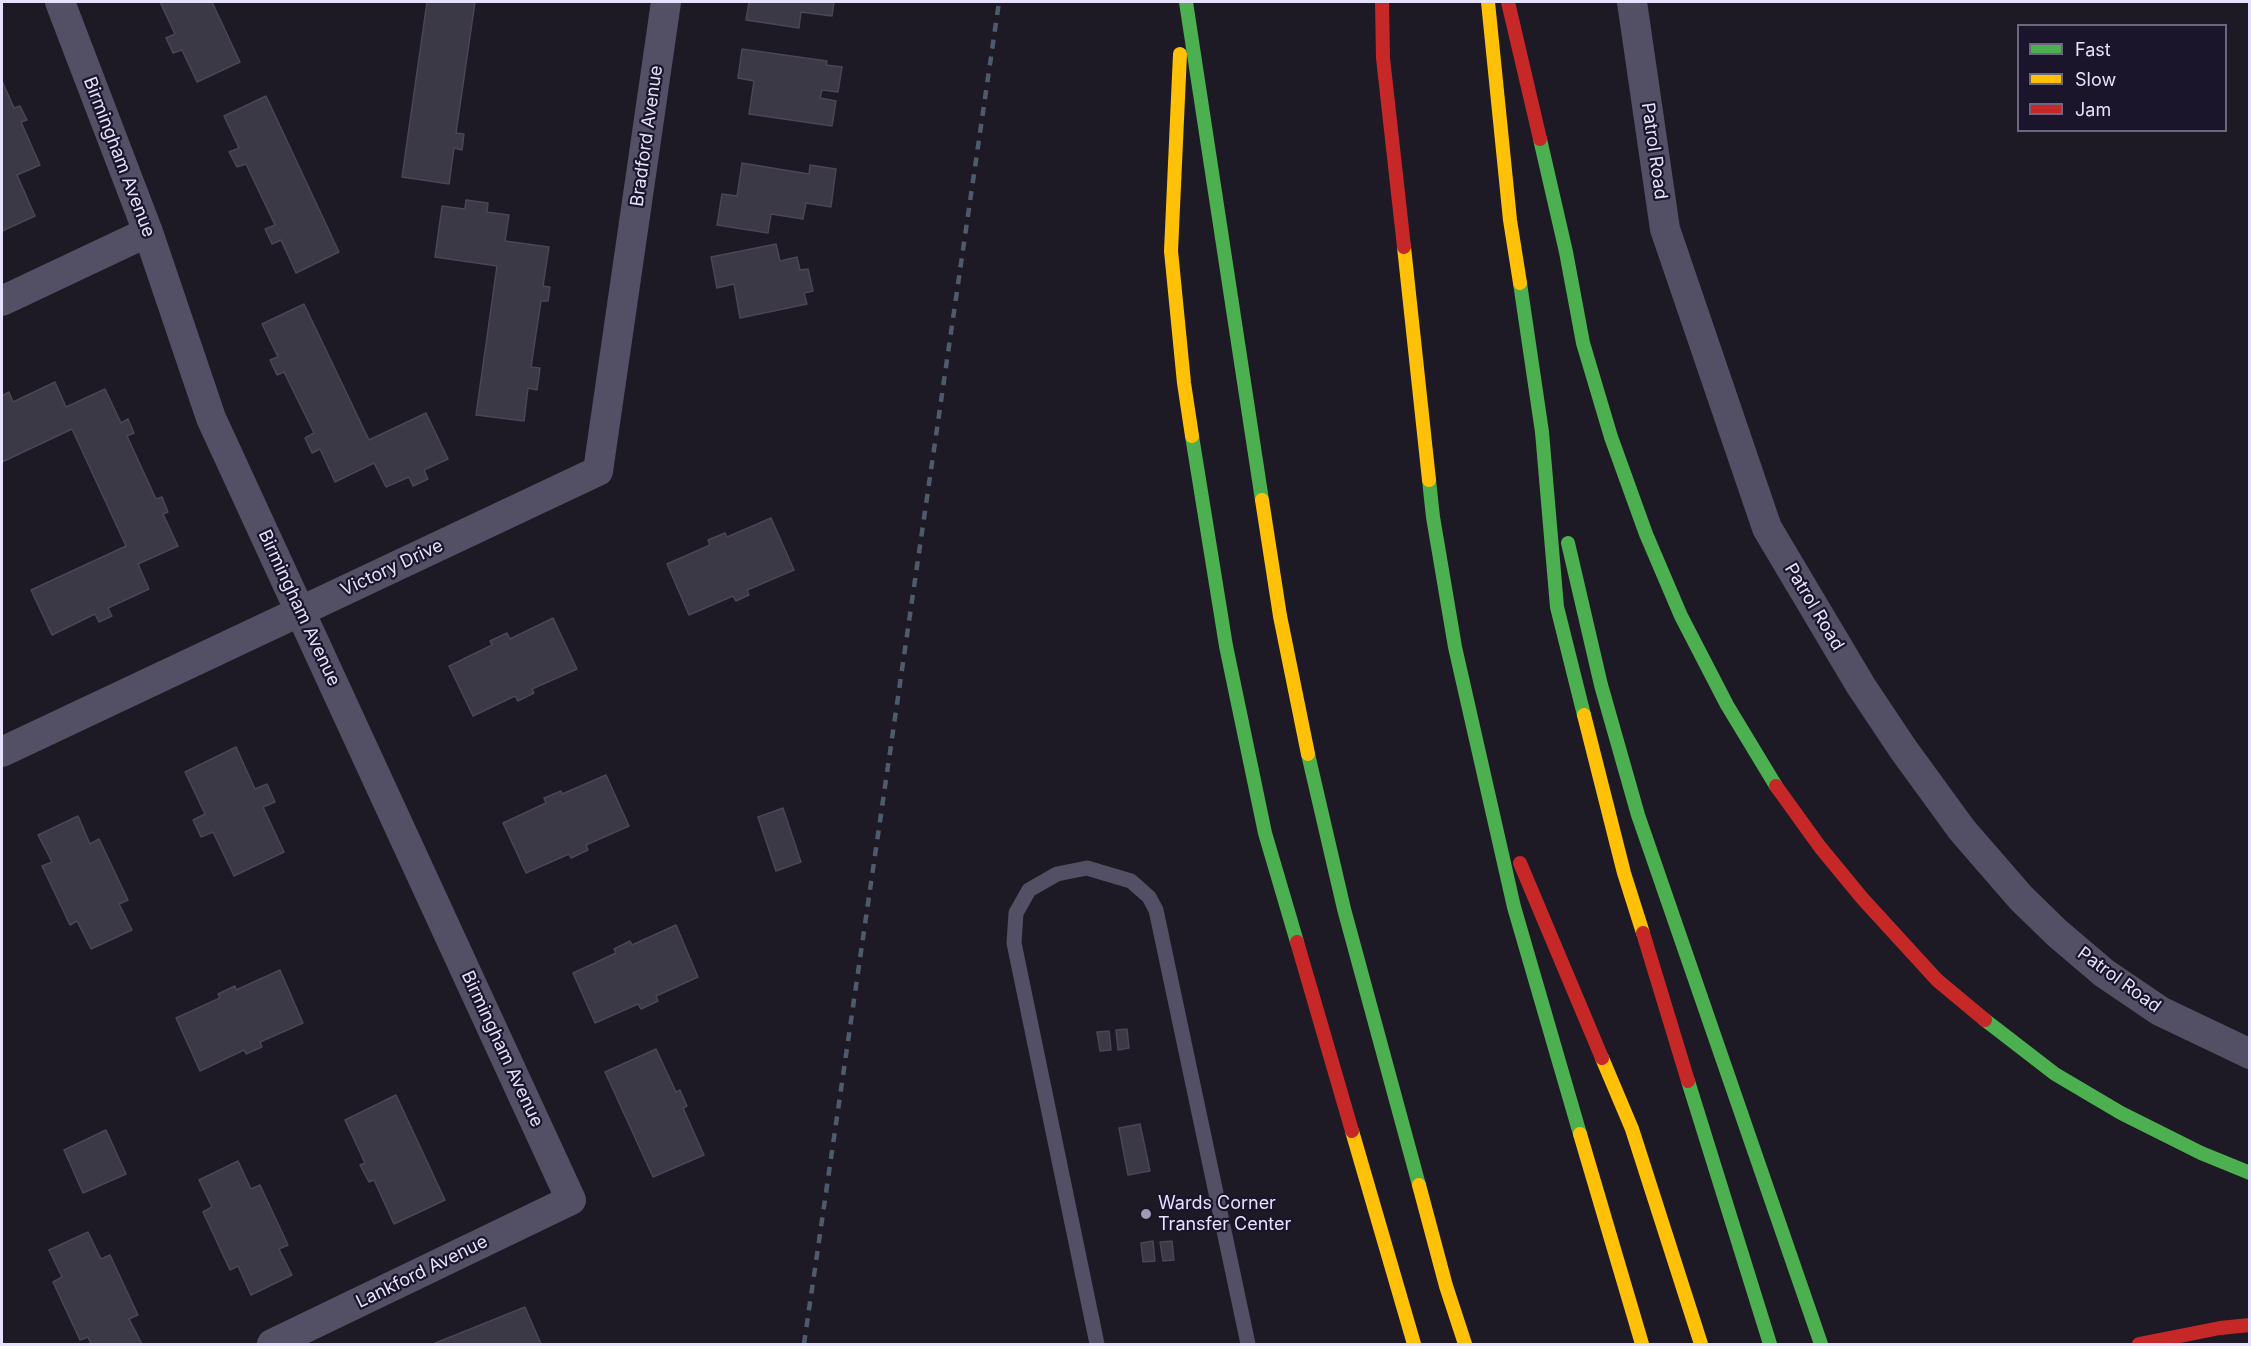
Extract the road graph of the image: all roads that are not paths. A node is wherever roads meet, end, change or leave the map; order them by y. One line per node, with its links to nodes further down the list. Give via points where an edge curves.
1 (60, 2): 10 (street, Birmingham Avenue)
2 (666, 2): 11 (street, Bradford Avenue)
3 (1184, 2): 24 (highway, via 1171,251 1203,515 1265,832); 25 (highway, via 1280,616 1310,760 1344,909)
4 (1374, 2): 9 (highway)
5 (1382, 2): 9 (highway)
6 (1488, 2): 13 (highway, via 1510,220)
7 (1508, 2): 18 (highway, via 1583,343 1611,437 1681,616 1727,705 1775,784 1862,898 1937,980 1998,1031 2055,1074 2121,1113)
8 (1632, 2): 17 (street, Patrol Road, via 1665,229 1767,528 1903,749 1962,830 2021,897 2104,973 2160,1011)
9 (1383, 58): 16 (highway, via 1432,517 1455,647)
10 (148, 232): 12 (street); 14 (street, Birmingham Avenue, via 211,418)
11 (627, 270): 14 (street, Victory Drive, via 598,471)
12 (2, 301)
13 (1542, 432): 28 (highway, via 1557,607 1592,750 1624,873); 29 (highway, via 1602,685 1638,815)
14 (300, 612): 15 (street, Victory Drive); 19 (street, Birmingham Avenue)
15 (2, 752)
16 (1484, 776): 26 (highway, via 1514,907); 27 (highway, via 1632,1129)
17 (2250, 1054)
18 (2250, 1173)
19 (572, 1200): 21 (street, Lankford Avenue)
20 (2250, 1325): 30 (highway)
21 (272, 1344)
22 (1097, 1344): 23 (lane, via 1014,943 1016,913 1029,890 1057,873 1087,868 1131,881 1149,897 1156,910)
23 (1248, 1344)
24 (1414, 1344)
25 (1465, 1344)
26 (1642, 1344)
27 (1701, 1344)
28 (1770, 1344)
29 (1821, 1344)
30 (2139, 1344)

